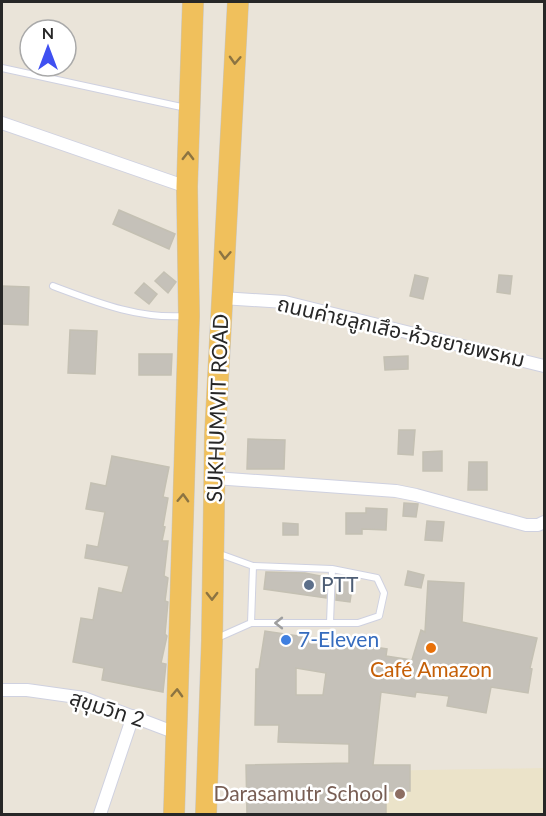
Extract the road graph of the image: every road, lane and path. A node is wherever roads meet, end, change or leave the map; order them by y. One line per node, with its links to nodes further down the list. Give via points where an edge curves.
1 (193, 2): 4 (highway, SUKHUMVIT ROAD)
2 (238, 2): 8 (highway, SUKHUMVIT ROAD, one-way to 8)
3 (2, 68): 4 (lane)
4 (189, 109): 6 (highway, SUKHUMVIT ROAD, one-way to 4)
5 (2, 123): 6 (street)
6 (187, 187): 9 (highway, SUKHUMVIT ROAD)
7 (52, 286): 9 (lane, via 116,309 165,317)
8 (222, 298): 10 (street, ถนนค่ายลูกเสึอ-ห้วยยายพรหม, via 285,302); 11 (highway, SUKHUMVIT ROAD)
9 (189, 316): 21 (highway, SUKHUMVIT ROAD, one-way to 9)
10 (544, 366)
11 (214, 478): 12 (street, via 396,491 526,525); 13 (highway, SUKHUMVIT ROAD)
12 (544, 522)
13 (213, 552): 14 (lane); 18 (highway, SUKHUMVIT ROAD, one-way to 18)
14 (253, 566): 15 (lane); 16 (lane)
15 (332, 569): 17 (lane); 17 (lane, via 377,578 384,592 379,616)
16 (251, 623): 17 (lane, one-way to 16); 18 (lane)
17 (330, 623)
18 (212, 640): 24 (highway, SUKHUMVIT ROAD)
19 (2, 690): 20 (street, สุขุมวิท 2, via 84,698)
20 (133, 716): 21 (street, สุขุมวิท 2); 22 (street)
21 (176, 733): 23 (highway, SUKHUMVIT ROAD)
22 (100, 814)
23 (174, 814)
24 (206, 814)

